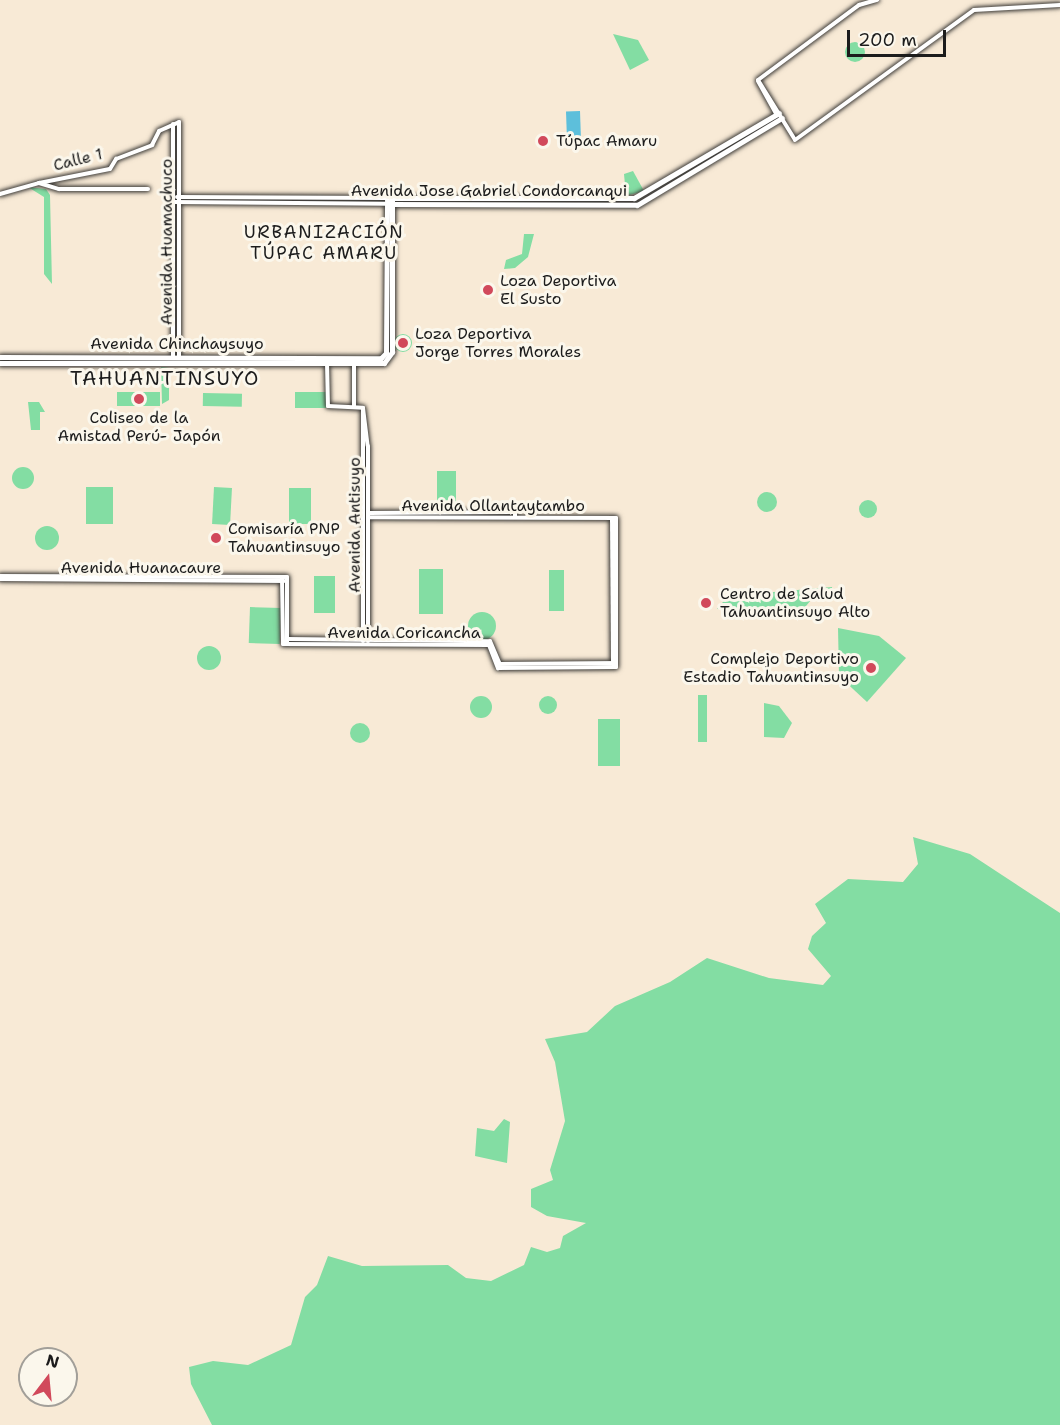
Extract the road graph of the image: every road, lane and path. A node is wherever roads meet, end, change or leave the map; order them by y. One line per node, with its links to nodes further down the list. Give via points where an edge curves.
1 (877, 0): 3 (street, via 859,5 758,80)
2 (1060, 5): 3 (street, via 974,10 795,140)
3 (779, 115): 10 (main road, Avenida Jose Gabriel Condorcanqui, via 634,198); 10 (main road, Avenida Jose Gabriel Condorcanqui, via 640,203)
4 (179, 122): 5 (street, Calle 1); 9 (street, Avenida Huamachuco)
5 (173, 124): 6 (street, Calle 1, via 159,130 152,145 118,158 110,169); 9 (street, Avenida Huamachuco)
6 (39, 183): 7 (street, Calle 1, via 59,189); 8 (street, Calle 1)
7 (148, 189)
8 (0, 194)
9 (176, 200): 10 (street, Avenida Jose Gabriel Condorcanqui); 12 (street, Avenida Huamachuco)
10 (389, 201): 13 (main road, via 386,353 381,358)
11 (0, 357): 12 (main road, Avenida Chinchaysuyo)
12 (176, 360): 13 (main road, Avenida Chinchaysuyo); 14 (main road, Avenida Chinchaysuyo); 15 (main road, Avenida Chinchaysuyo)
13 (354, 361): 15 (main road, Avenida Chinchaysuyo); 16 (street)
14 (0, 363)
15 (327, 363): 16 (street, via 328,406)
16 (354, 407): 17 (street)
17 (363, 408): 18 (street, Avenida Antisuyo); 21 (street, Avenida Antisuyo)
18 (369, 515): 21 (street, Avenida Antisuyo); 22 (street, Avenida Ollantaytambo, via 614,518)
19 (0, 578): 20 (street, Avenida Huanacaure, via 284,579)
20 (285, 643): 21 (street, Avenida Coricancha)
21 (366, 643): 22 (street, Avenida Coricancha, via 490,641 500,663)
22 (615, 665)

